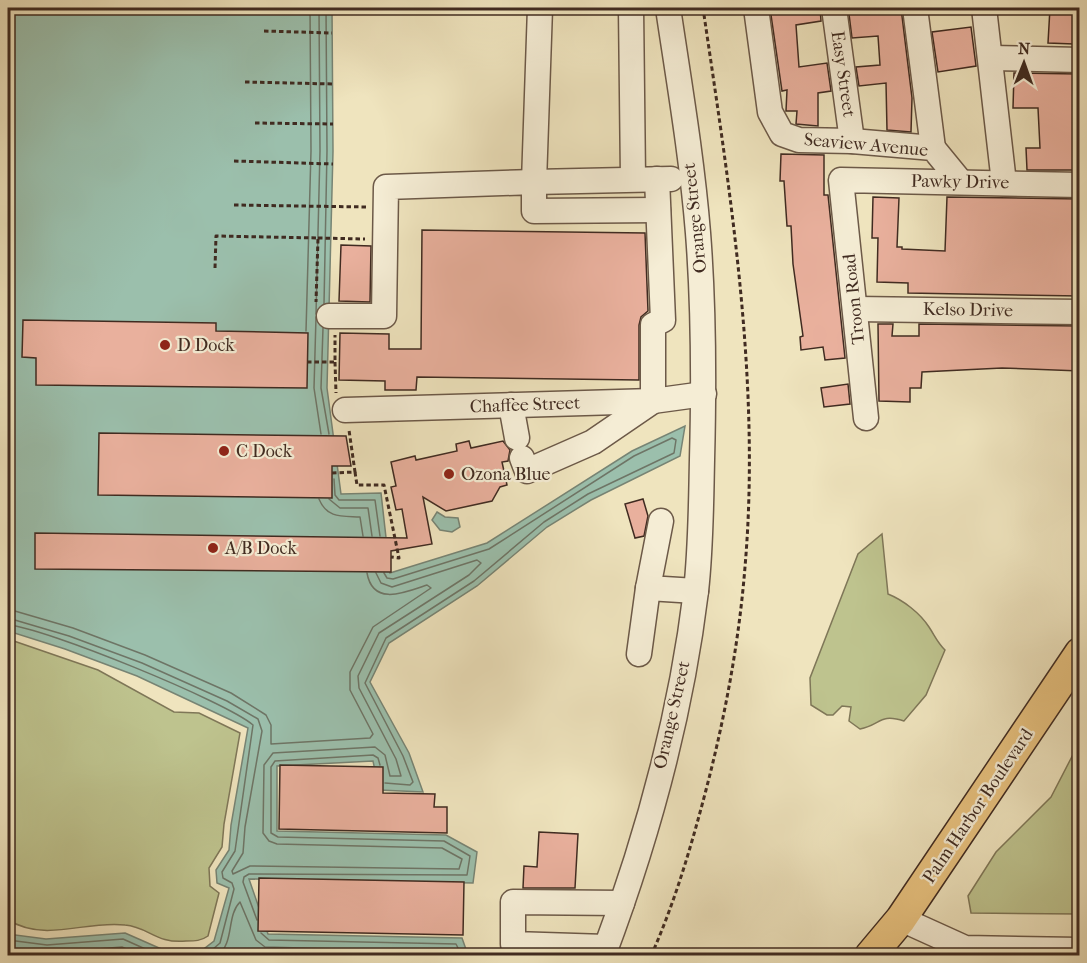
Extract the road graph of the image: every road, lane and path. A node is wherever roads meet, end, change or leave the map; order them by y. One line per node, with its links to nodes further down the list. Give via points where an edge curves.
1 (540, 8): 25 (street)
2 (631, 8): 20 (street)
3 (668, 8): 22 (street, Orange Street)
4 (756, 8): 16 (street, Seaview Avenue, via 770,112 776,126 782,134 799,140)
5 (834, 8): 16 (street, Easy Street)
6 (915, 8): 17 (street)
7 (984, 8): 10 (street)
8 (264, 31): 9 (path)
9 (332, 33)
10 (991, 58): 11 (street); 26 (street)
11 (1080, 60)
12 (245, 82): 13 (path)
13 (333, 84)
14 (255, 123): 15 (path)
15 (333, 124)
16 (852, 141): 17 (street, Seaview Avenue)
17 (933, 148): 24 (street, Seaview Avenue)
18 (234, 161): 19 (path)
19 (333, 164)
20 (633, 179): 21 (street); 25 (street)
21 (657, 179): 22 (street); 30 (street)
22 (691, 179): 38 (street, Orange Street, via 701,276)
23 (841, 180): 24 (street, Pawky Drive); 34 (street, Troon Road)
24 (960, 181): 26 (street, Pawky Drive)
25 (534, 182): 29 (street, via 386,187); 30 (street, via 534,211)
26 (1004, 183): 27 (street, Pawky Drive)
27 (1080, 185)
28 (234, 205): 29 (path)
29 (386, 208): 32 (street)
30 (658, 210): 39 (street, via 663,320 653,325)
31 (318, 238): 32 (path); 33 (path, via 216,236); 35 (path)
32 (386, 239): 35 (street, via 384,316)
33 (215, 268)
34 (856, 309): 36 (street, Kelso Drive); 42 (street, Troon Road)
35 (329, 312): 37 (path, via 335,331 335,362)
36 (1080, 312)
37 (307, 362)
38 (704, 394): 39 (street, Chaffee Street); 47 (street, Orange Street)
39 (653, 400): 40 (street, Chaffee Street); 40 (street, via 593,442 527,471)
40 (510, 405): 41 (street, Chaffee Street)
41 (345, 410)
42 (866, 418)
43 (355, 472): 45 (path, via 357,485 384,485 399,558)
44 (661, 521): 46 (street)
45 (391, 557)
46 (648, 588): 47 (street); 49 (street)
47 (696, 591): 50 (street, Orange Street, via 675,710 644,838)
48 (1080, 653): 51 (main road, Palm Harbor Boulevard)
49 (639, 654)
50 (622, 903): 53 (street, Orange Street); 53 (street, via 513,902 513,944)
51 (901, 920): 54 (street); 55 (main road, Palm Harbor Boulevard)
52 (1080, 950): 54 (street)
53 (604, 952)
54 (962, 952)
55 (870, 956)

